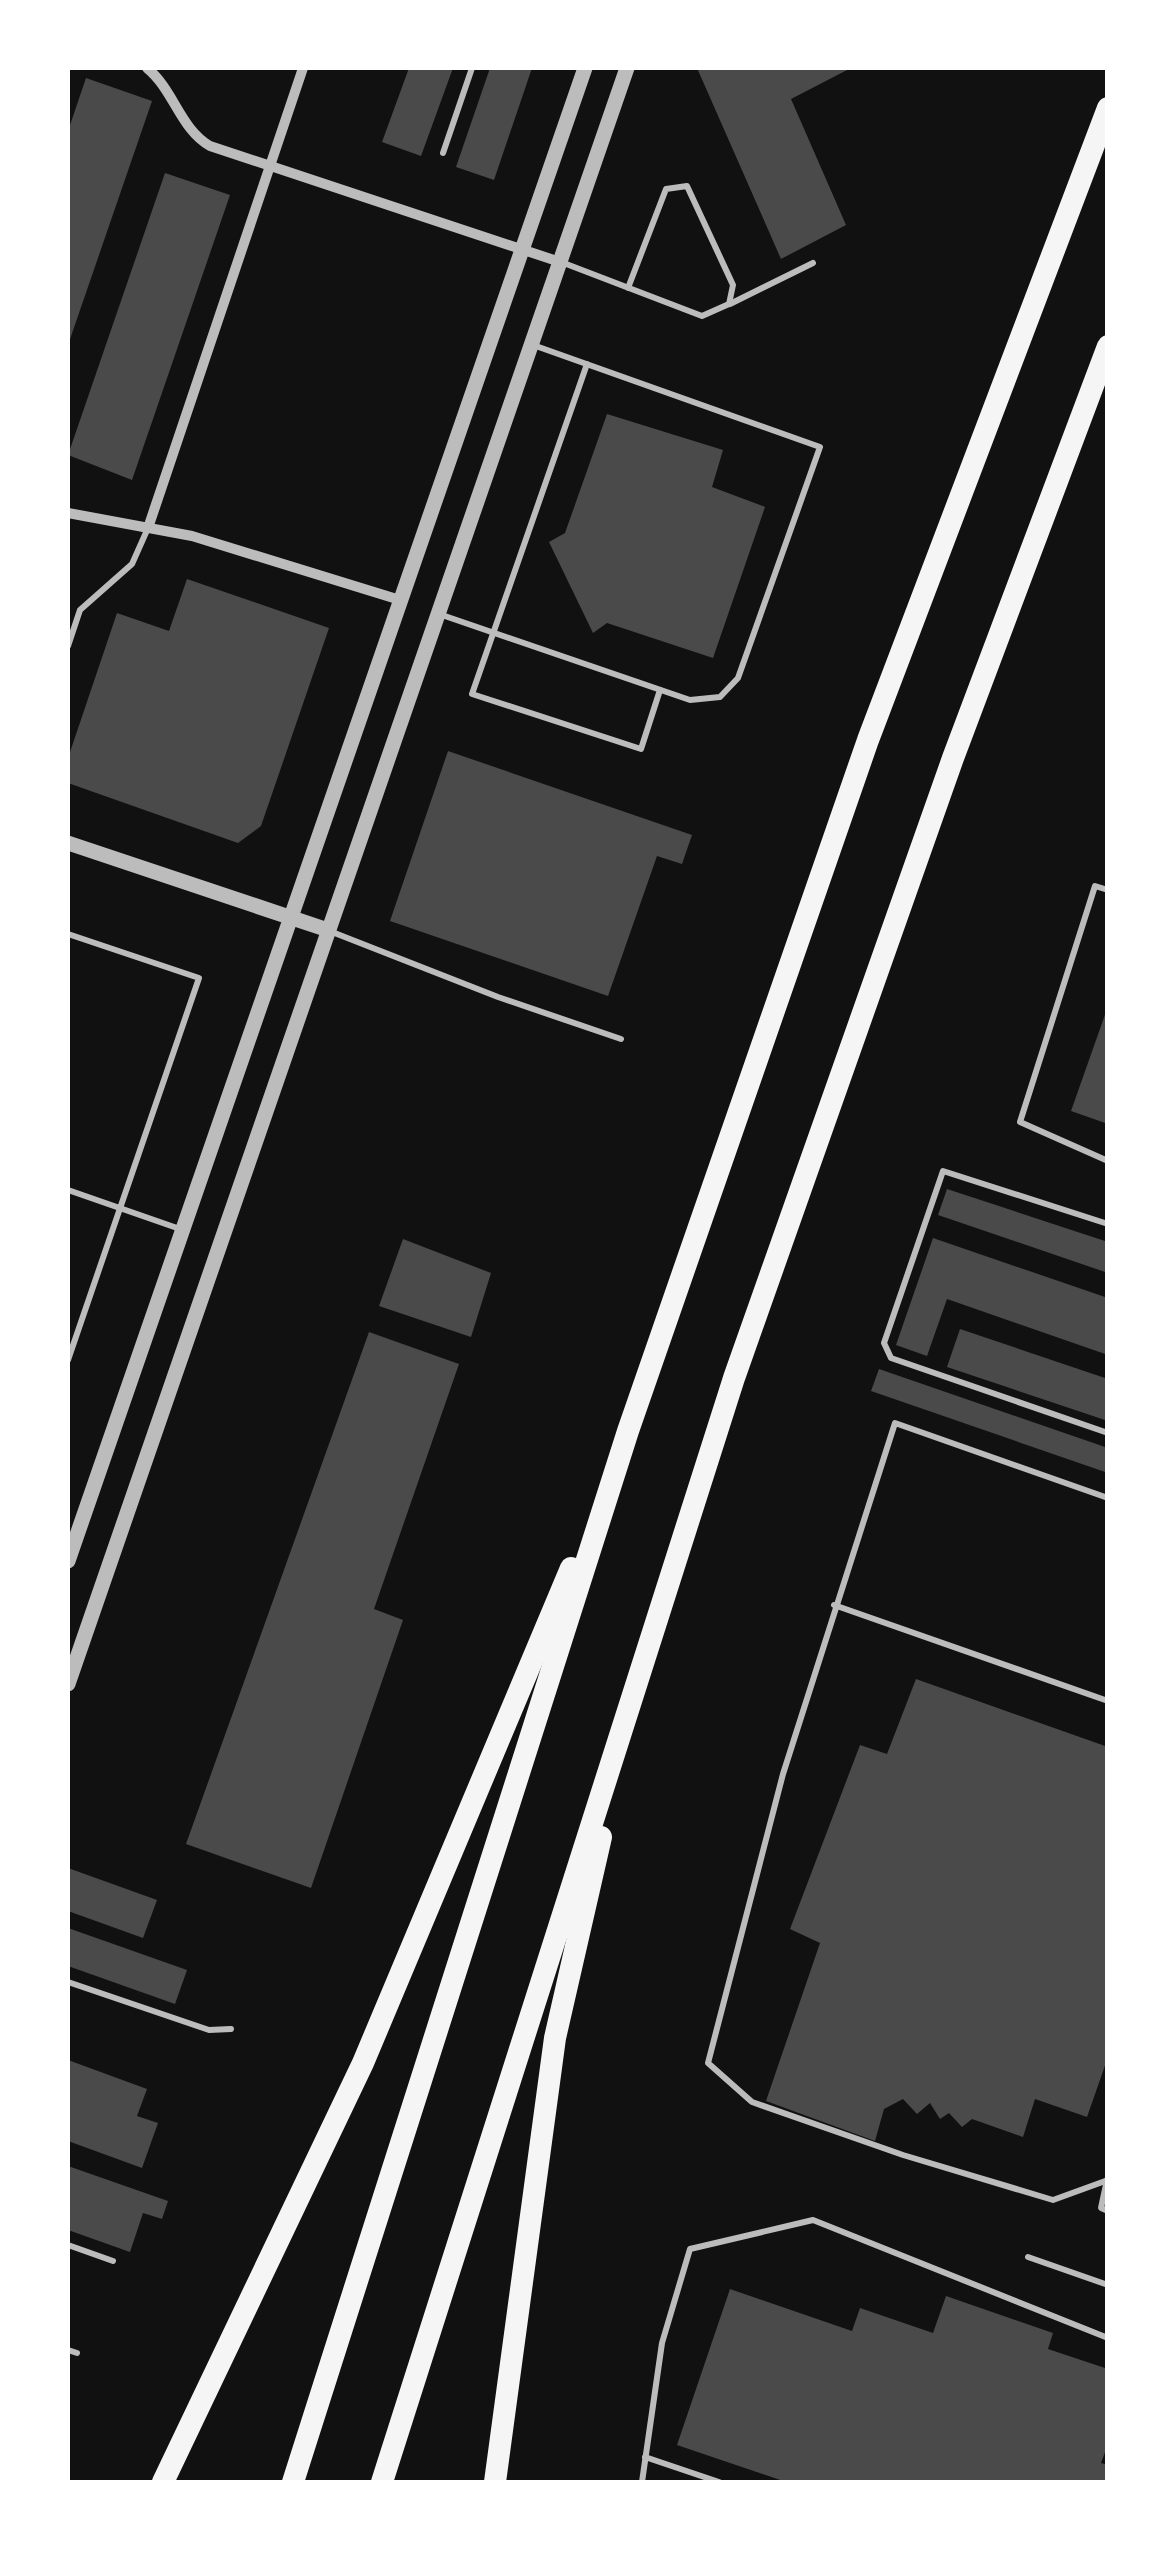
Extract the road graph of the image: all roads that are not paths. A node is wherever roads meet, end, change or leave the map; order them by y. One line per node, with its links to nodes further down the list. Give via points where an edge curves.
1 (147, 68): 8 (street, via 169,89 199,139)
2 (303, 68): 8 (street)
3 (472, 68): 7 (lane)
4 (585, 68): 9 (street)
5 (627, 68): 10 (street)
6 (1108, 108): 36 (highway, via 868,740)
7 (443, 153)
8 (272, 164): 9 (street); 18 (street)
9 (522, 248): 10 (street); 19 (street)
10 (560, 262): 12 (lane); 14 (street)
11 (813, 263): 13 (lane)
12 (628, 288): 13 (lane, via 702,316); 13 (lane, via 666,189 687,186 733,286)
13 (729, 304)
14 (532, 344): 16 (lane); 20 (street)
15 (1108, 346): 41 (highway, via 953,758 741,1360)
16 (587, 364): 21 (lane); 23 (lane, via 820,447 738,678 707,701)
17 (68, 513): 18 (street)
18 (148, 528): 19 (street); 22 (lane, via 132,564 80,610)
19 (400, 600): 26 (street)
20 (438, 614): 21 (lane); 27 (street)
21 (492, 633): 23 (lane); 23 (lane, via 472,694 641,749)
22 (68, 646)
23 (660, 690)
24 (68, 843): 26 (street)
25 (1108, 890): 30 (lane, via 1096,886 1020,1122)
26 (289, 916): 27 (street); 34 (street)
27 (328, 930): 29 (lane); 42 (street)
28 (68, 934): 32 (lane, via 199,978)
29 (622, 1039)
30 (1108, 1161)
31 (68, 1190): 32 (lane)
32 (120, 1208): 34 (lane); 35 (lane)
33 (1108, 1224): 37 (lane, via 944,1171 884,1342 891,1358)
34 (181, 1229): 39 (street)
35 (68, 1360)
36 (628, 1431): 56 (highway, via 363,2063); 57 (highway)
37 (1108, 1433)
38 (1108, 1498): 40 (lane, via 895,1423)
39 (68, 1561)
40 (834, 1605): 43 (lane); 46 (lane, via 708,2062 752,2102 1053,2200)
41 (638, 1678): 58 (highway); 59 (highway, via 555,2038)
42 (68, 1684)
43 (1108, 1700)
44 (68, 1982): 45 (lane, via 209,2030)
45 (231, 2029)
46 (1107, 2180): 47 (lane, via 1100,2208)
47 (1108, 2211)
48 (68, 2245): 50 (lane)
49 (1028, 2257): 51 (lane)
50 (113, 2261)
51 (1108, 2285)
52 (1108, 2338): 55 (lane, via 812,2220 690,2249 662,2343)
53 (68, 2350): 54 (lane)
54 (78, 2353)
55 (645, 2457): 60 (lane); 61 (lane)
56 (163, 2482)
57 (292, 2482)
58 (382, 2482)
59 (495, 2482)
60 (642, 2482)
61 (719, 2482)

